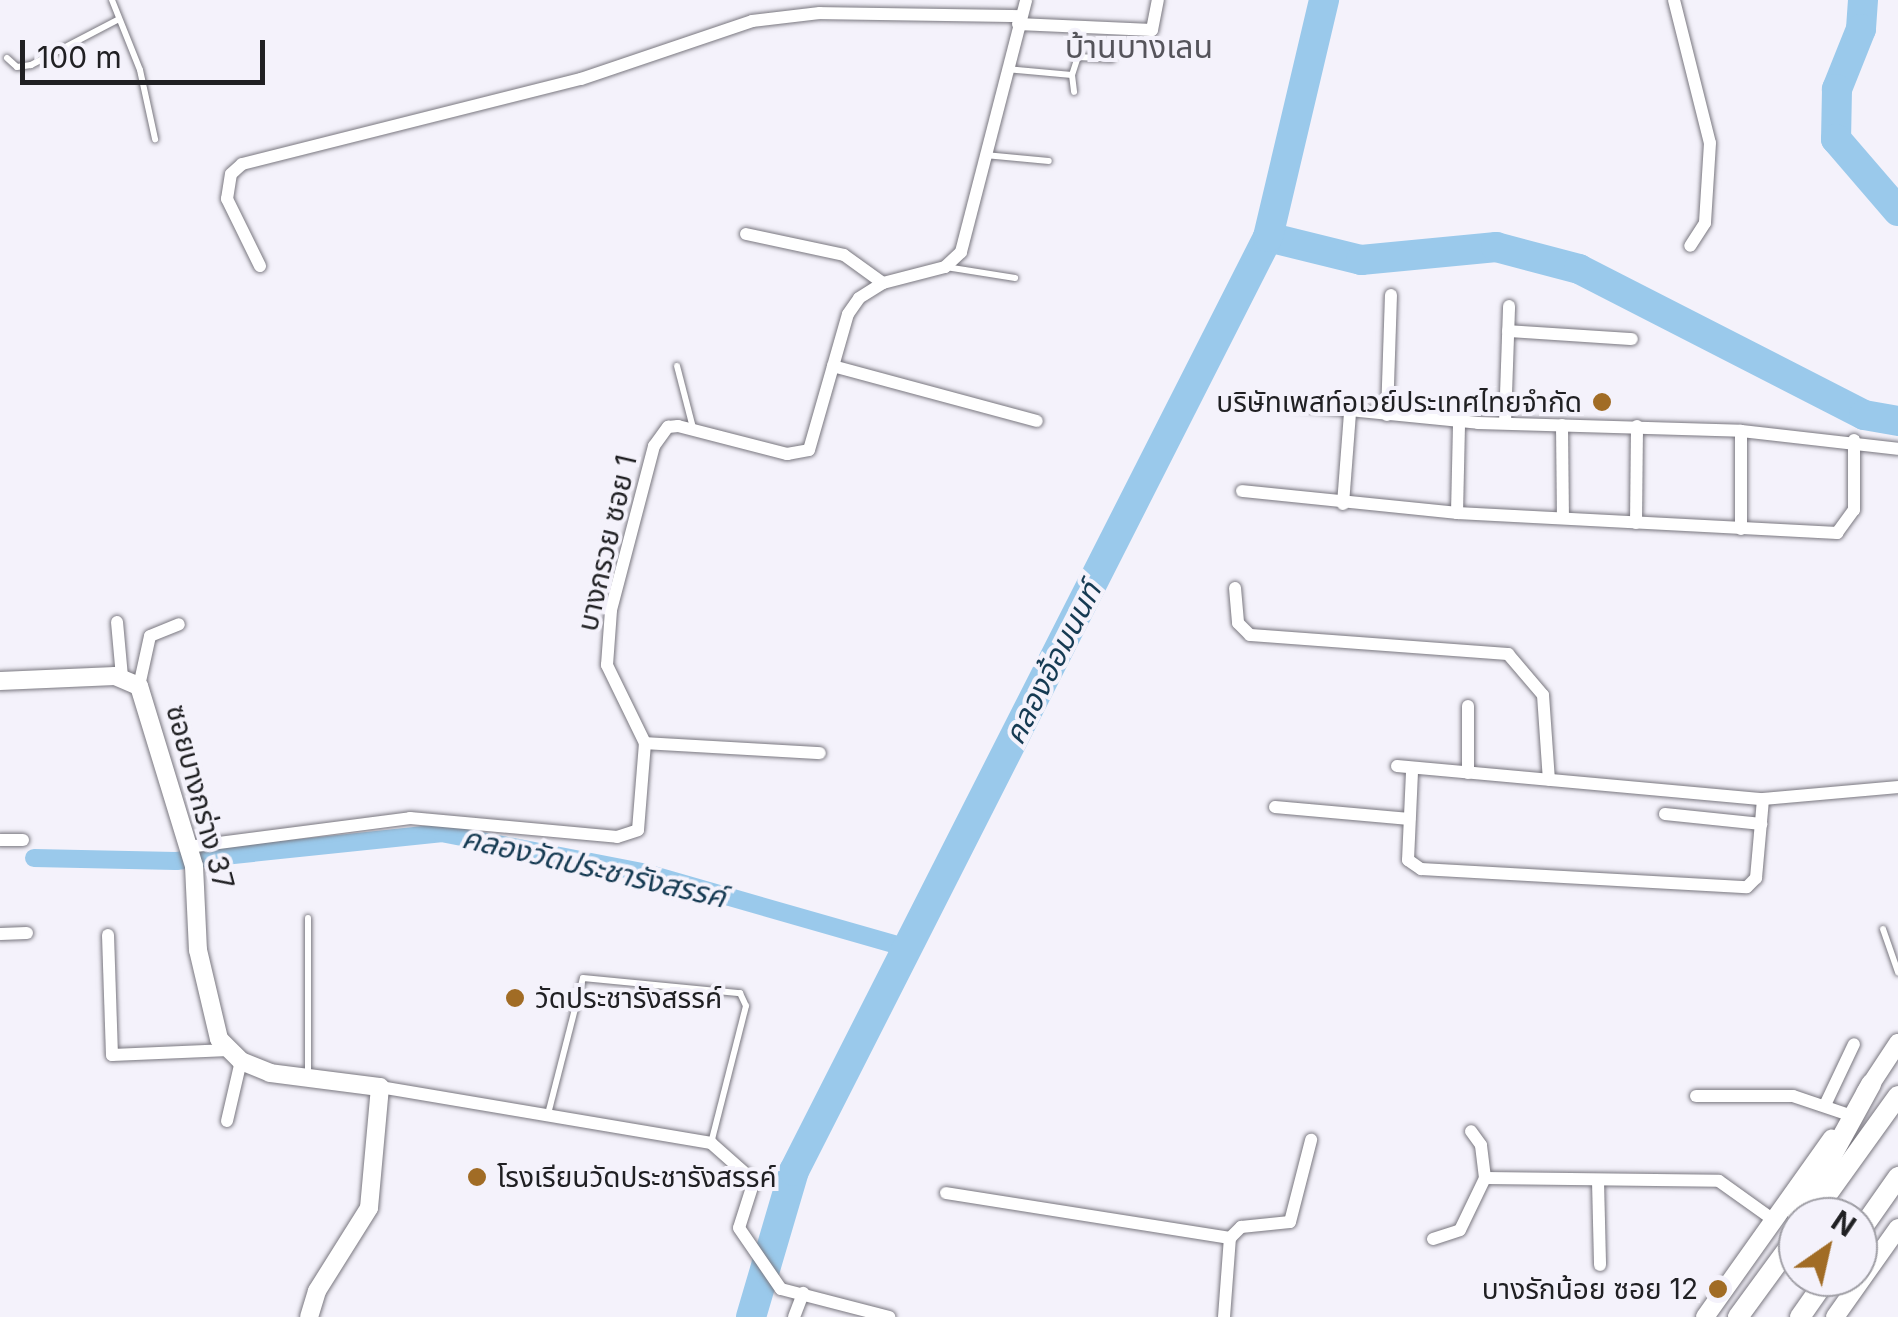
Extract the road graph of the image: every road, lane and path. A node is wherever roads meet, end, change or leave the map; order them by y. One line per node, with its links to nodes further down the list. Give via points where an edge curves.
1 (112, 0): 5 (lane)
2 (1026, 0): 6 (street)
3 (1158, 0): 6 (street, via 1152,30)
4 (1674, 0): 16 (street, via 1710,143 1704,223)
5 (117, 20): 7 (lane, via 30,65 17,67); 12 (lane, via 140,70)
6 (1020, 20): 9 (street); 17 (street, via 820,13 752,21 581,79 242,164 231,174 227,199)
7 (7, 58)
8 (1112, 58): 10 (lane, via 1078,58)
9 (1005, 69): 10 (lane); 13 (street)
10 (1072, 75): 11 (lane)
11 (1074, 92)
12 (155, 139)
13 (984, 155): 14 (lane); 18 (street, via 961,252)
14 (1049, 161)
15 (746, 234): 20 (street, via 844,255)
16 (1690, 246)
17 (260, 266)
18 (945, 266): 19 (lane); 20 (street)
19 (1015, 278)
20 (883, 282): 26 (street, via 848,314)
21 (1392, 295): 29 (street)
22 (1509, 306): 23 (street)
23 (1508, 331): 24 (street); 32 (street)
24 (1632, 340)
25 (677, 366): 35 (lane)
26 (833, 366): 30 (street); 35 (street, via 809,450 787,454)
27 (1290, 404): 28 (street)
28 (1350, 412): 29 (street); 40 (street)
29 (1387, 415): 31 (street)
30 (1037, 421)
31 (1458, 422): 32 (street); 41 (street)
32 (1505, 423): 33 (street)
33 (1562, 425): 34 (street); 42 (street)
34 (1636, 426): 36 (street); 43 (street)
35 (693, 428): 52 (street, บางกรวย ซอย 1, via 668,427 654,446 611,610 609,681)
36 (1742, 431): 37 (street); 44 (street)
37 (1854, 440): 38 (street); 44 (street, via 1854,510 1844,530)
38 (1898, 449)
39 (1242, 491): 40 (street)
40 (1343, 504): 41 (street)
41 (1457, 513): 42 (street)
42 (1562, 518): 43 (street)
43 (1636, 523): 44 (street)
44 (1741, 529)
45 (1235, 588): 57 (street, via 1238,623 1250,636 1504,652 1542,694)
46 (117, 622): 48 (street)
47 (179, 624): 50 (street, via 150,636)
48 (122, 677): 49 (street); 50 (street)
49 (0, 681)
50 (139, 686): 66 (street, ซอยบางกร่าง 37)
51 (1468, 706): 56 (street)
52 (645, 743): 53 (street); 66 (street, via 642,820 626,836 410,818)
53 (820, 753)
54 (1397, 766): 55 (street)
55 (1412, 772): 56 (street); 62 (street)
56 (1468, 773): 57 (street)
57 (1549, 780): 59 (street)
58 (1898, 787): 59 (street)
59 (1763, 799): 63 (street)
60 (1275, 807): 62 (street)
61 (1666, 814): 63 (street)
62 (1409, 819): 63 (street, via 1408,860 1421,868 1733,887 1748,887 1756,878)
63 (1760, 824)
64 (0, 840): 65 (street)
65 (22, 840)
66 (190, 854): 75 (street, ซอยบางกร่าง 37, via 210,1019)
67 (308, 918): 76 (lane)
68 (1883, 929): 72 (lane)
69 (28, 933): 70 (street)
70 (0, 934)
71 (108, 935): 75 (street, via 112,1055)
72 (1898, 972)
73 (1898, 1043): 77 (street)
74 (1854, 1044): 81 (street)
75 (235, 1056): 76 (street); 84 (street)
76 (308, 1078): 78 (street)
77 (1871, 1084): 83 (street); 92 (main road)
78 (380, 1087): 82 (street); 104 (street, via 368,1208)
79 (1696, 1096): 81 (street, via 1776,1095)
80 (1898, 1096): 93 (main road)
81 (1826, 1103): 83 (street)
82 (547, 1115): 87 (street); 87 (lane, via 583,978 740,993 746,1006)
83 (1848, 1115): 95 (street)
84 (227, 1121)
85 (1471, 1131): 89 (street)
86 (1311, 1140): 97 (street, via 1290,1222 1242,1227)
87 (711, 1143): 103 (street, via 754,1182 738,1228 781,1289)
88 (1898, 1177): 94 (main road)
89 (1486, 1178): 90 (street); 98 (street, via 1460,1230)
90 (1598, 1181): 95 (street, via 1720,1181); 101 (street)
91 (946, 1193): 97 (street)
92 (1809, 1197)
93 (1825, 1197)
94 (1878, 1206)
95 (1775, 1221): 108 (street)
96 (1898, 1228): 110 (street)
97 (1230, 1238): 107 (street)
98 (1433, 1239)
99 (1778, 1254): 102 (main road)
100 (1778, 1262): 102 (main road)
101 (1600, 1265)
102 (1760, 1287): 109 (main road)
103 (802, 1293): 105 (street); 106 (street)
104 (308, 1317)
105 (794, 1317)
106 (889, 1317)
107 (1224, 1317)
108 (1704, 1317)
109 (1738, 1317)
110 (1835, 1317)

